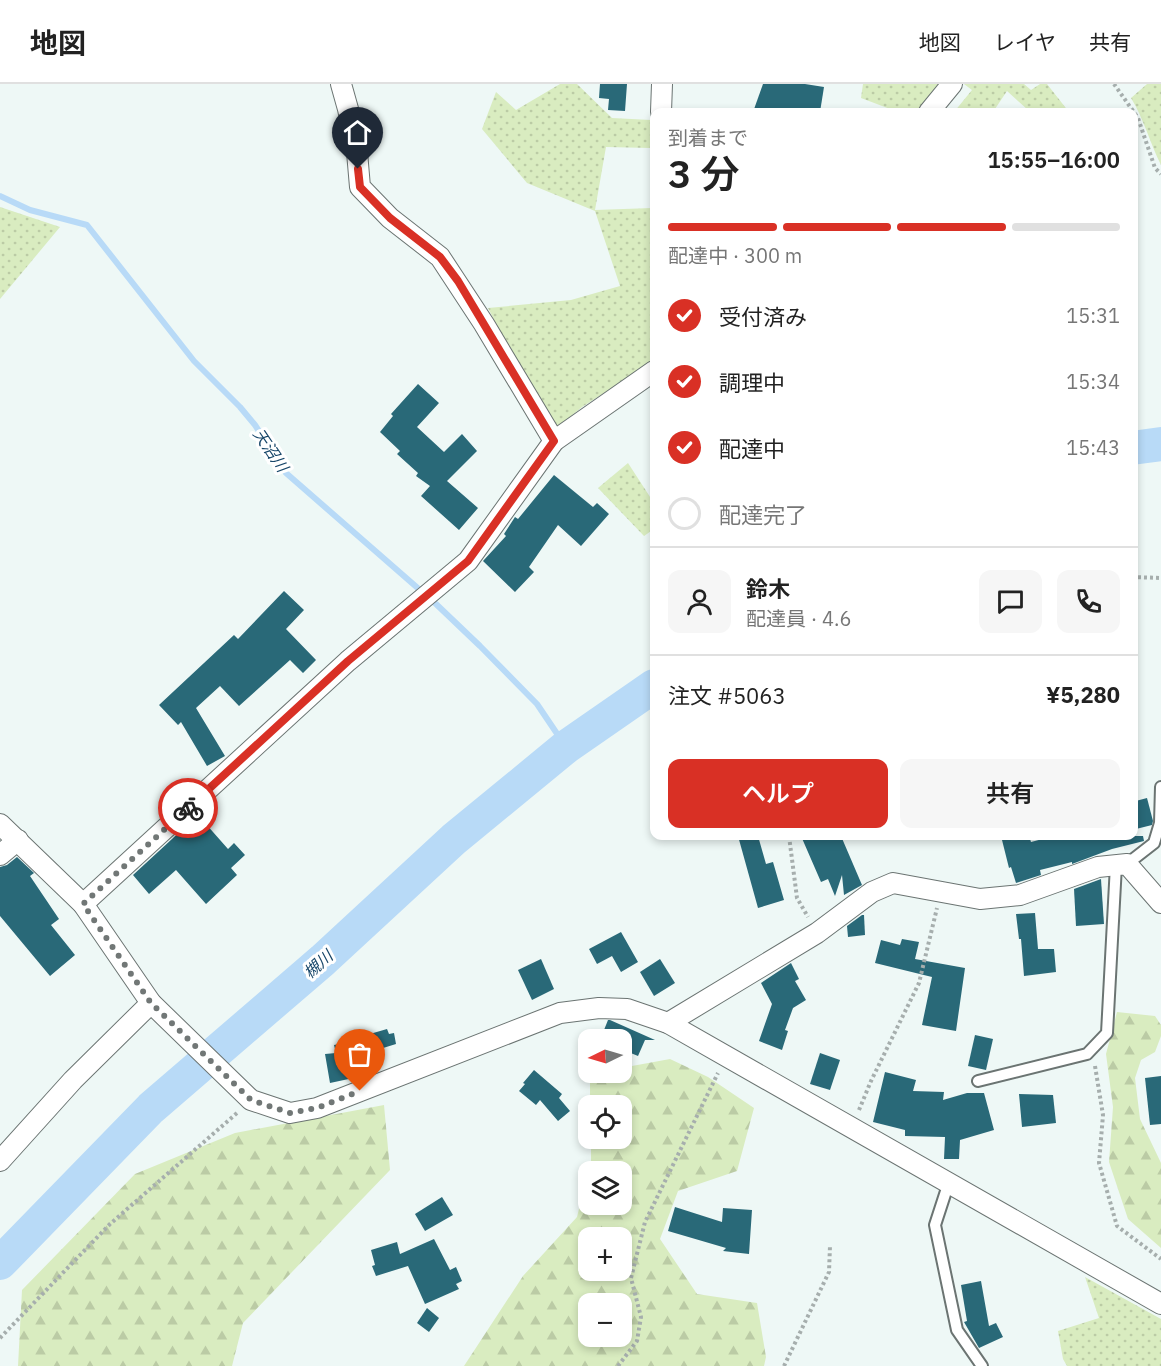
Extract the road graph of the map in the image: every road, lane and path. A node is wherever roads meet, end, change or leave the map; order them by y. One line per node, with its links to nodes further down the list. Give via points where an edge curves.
1 (340, 84): 11 (street, via 357,152 360,187 390,218 440,257)
2 (662, 84): 5 (street)
3 (952, 84): 6 (street)
4 (1114, 84): 7 (path)
5 (661, 108)
6 (932, 108)
7 (1131, 108)
8 (1138, 117): 9 (path, via 1155,168)
9 (1161, 174)
10 (650, 374): 11 (street)
11 (554, 441): 22 (street, via 468,561 348,661)
12 (1138, 577): 13 (path)
13 (1161, 578)
14 (1161, 787): 19 (lane, via 1160,823 1154,843)
15 (0, 824): 16 (street)
16 (18, 840): 18 (street); 22 (street)
17 (790, 840): 23 (path, via 797,898)
18 (0, 855)
19 (1122, 865): 20 (street, via 1098,867 1020,895 980,899); 21 (street); 26 (lane, via 1107,1033)
20 (941, 892): 23 (street, via 892,883 872,892); 30 (path, via 920,983 860,1105)
21 (1161, 903)
22 (83, 904): 24 (street)
23 (817, 933): 25 (street)
24 (156, 1007): 29 (street); 31 (street, via 73,1080)
25 (668, 1023): 27 (street); 29 (street, via 627,1009 560,1013 317,1108 290,1113)
26 (1092, 1048): 28 (lane, via 1087,1054); 34 (path, via 1102,1115 1099,1164 1118,1226)
27 (726, 1056): 30 (street); 37 (path, via 645,1222 631,1278 642,1317 638,1341)
28 (978, 1081)
29 (249, 1098): 36 (path, via 110,1224)
30 (858, 1132): 32 (street)
31 (0, 1161)
32 (949, 1182): 35 (street); 39 (lane, via 936,1225 957,1330)
33 (830, 1246): 38 (path, via 829,1272)
34 (1161, 1259)
35 (1161, 1304)
36 (0, 1338)
37 (618, 1366)
38 (784, 1366)
39 (982, 1366)

